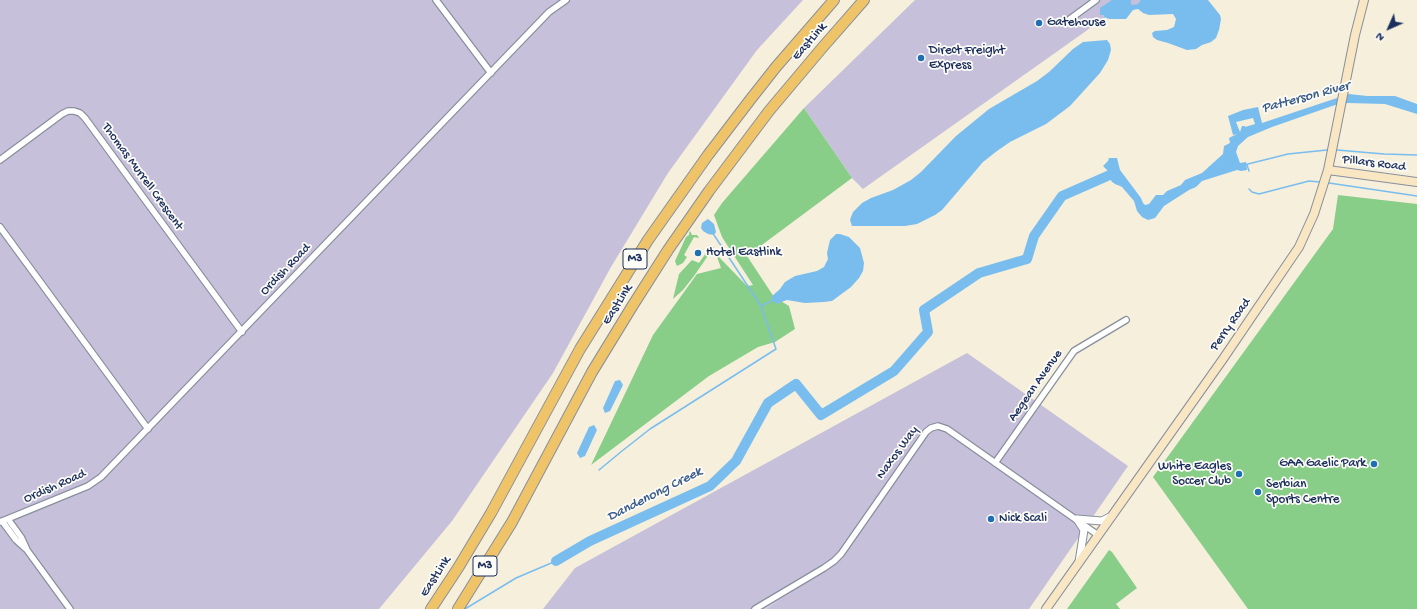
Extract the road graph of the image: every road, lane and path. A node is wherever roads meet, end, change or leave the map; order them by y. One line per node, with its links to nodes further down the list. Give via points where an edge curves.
1 (436, 0): 10 (street)
2 (566, 0): 10 (street, Ordish Road, via 548,12)
3 (834, 0): 28 (highway, EastLink / M3, via 750,100 648,240 580,349 495,507)
4 (864, 0): 29 (highway, EastLink / M3, via 769,111 685,225 592,372 512,522)
5 (1096, 0): 8 (street)
6 (1360, 0): 9 (main road, Perry Road)
7 (1364, 0): 9 (main road, Perry Road)
8 (1070, 19)
9 (1359, 20): 12 (main road, Perry Road)
10 (490, 73): 16 (street, Ordish Road)
11 (0, 160): 16 (street, Thomas Murrell Crescent, via 62,114 68,111 80,113)
12 (1328, 170): 13 (main road, Pillars Road); 19 (main road, Perry Road, via 1312,220 1289,264)
13 (1417, 182)
14 (0, 227): 17 (street)
15 (1126, 320): 18 (street, Aegean Avenue, via 1074,351)
16 (242, 332): 17 (street, Ordish Road)
17 (148, 429): 20 (street, Ordish Road, via 101,477 88,486)
18 (995, 463): 21 (street, Naxos Way); 26 (street, Naxos Way, via 947,429 938,426 931,428 841,554 824,568)
19 (1112, 516): 21 (street, via 1102,521); 23 (main road, Perry Road)
20 (8, 519): 22 (street, Ordish Road); 24 (street)
21 (1077, 519): 23 (street, Naxos Way); 25 (street, via 1084,530)
22 (1, 522): 24 (street)
23 (1098, 535): 25 (main road, Perry Road)
24 (27, 550): 27 (street)
25 (1079, 562): 30 (main road, Perry Road)
26 (759, 608)
27 (70, 609)
28 (431, 609)
29 (458, 609)
30 (1046, 609)

